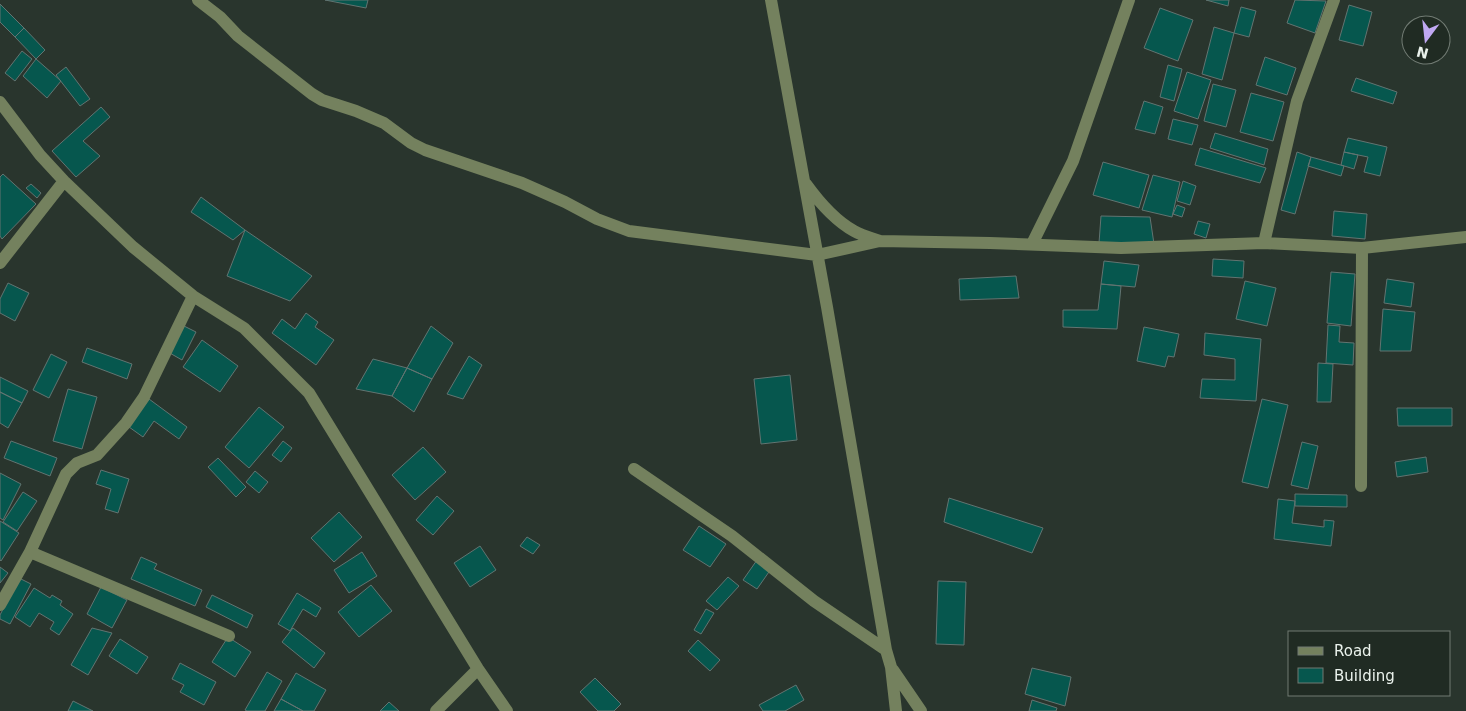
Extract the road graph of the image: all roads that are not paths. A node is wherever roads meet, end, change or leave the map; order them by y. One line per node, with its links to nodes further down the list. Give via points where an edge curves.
1 (198, 0): 13 (street, via 312,94 384,123 425,150 522,184 629,231)
2 (771, 0): 6 (street)
3 (1129, 0): 11 (street, via 1073,161)
4 (1334, 0): 10 (street, via 1296,101)
5 (0, 102): 7 (street)
6 (803, 180): 9 (street, via 820,204 834,216 854,231); 13 (street)
7 (64, 181): 14 (street); 15 (street, via 133,247)
8 (1466, 238): 12 (street)
9 (880, 241): 11 (street); 13 (street)
10 (1264, 243): 11 (street, via 1121,248); 12 (street)
11 (1032, 244)
12 (1362, 248): 17 (street)
13 (817, 254): 21 (street)
14 (0, 263)
15 (193, 296): 18 (street, via 144,397 126,424 96,455 78,462 66,474); 23 (street, via 244,328 309,393)
16 (634, 469): 21 (street, via 732,536 814,601)
17 (1361, 486)
18 (30, 552): 19 (street); 20 (street)
19 (0, 605)
20 (229, 636)
21 (886, 650): 22 (street)
22 (892, 667): 26 (street); 27 (street)
23 (478, 669): 24 (street); 25 (street)
24 (436, 711)
25 (507, 711)
26 (896, 711)
27 (922, 711)

